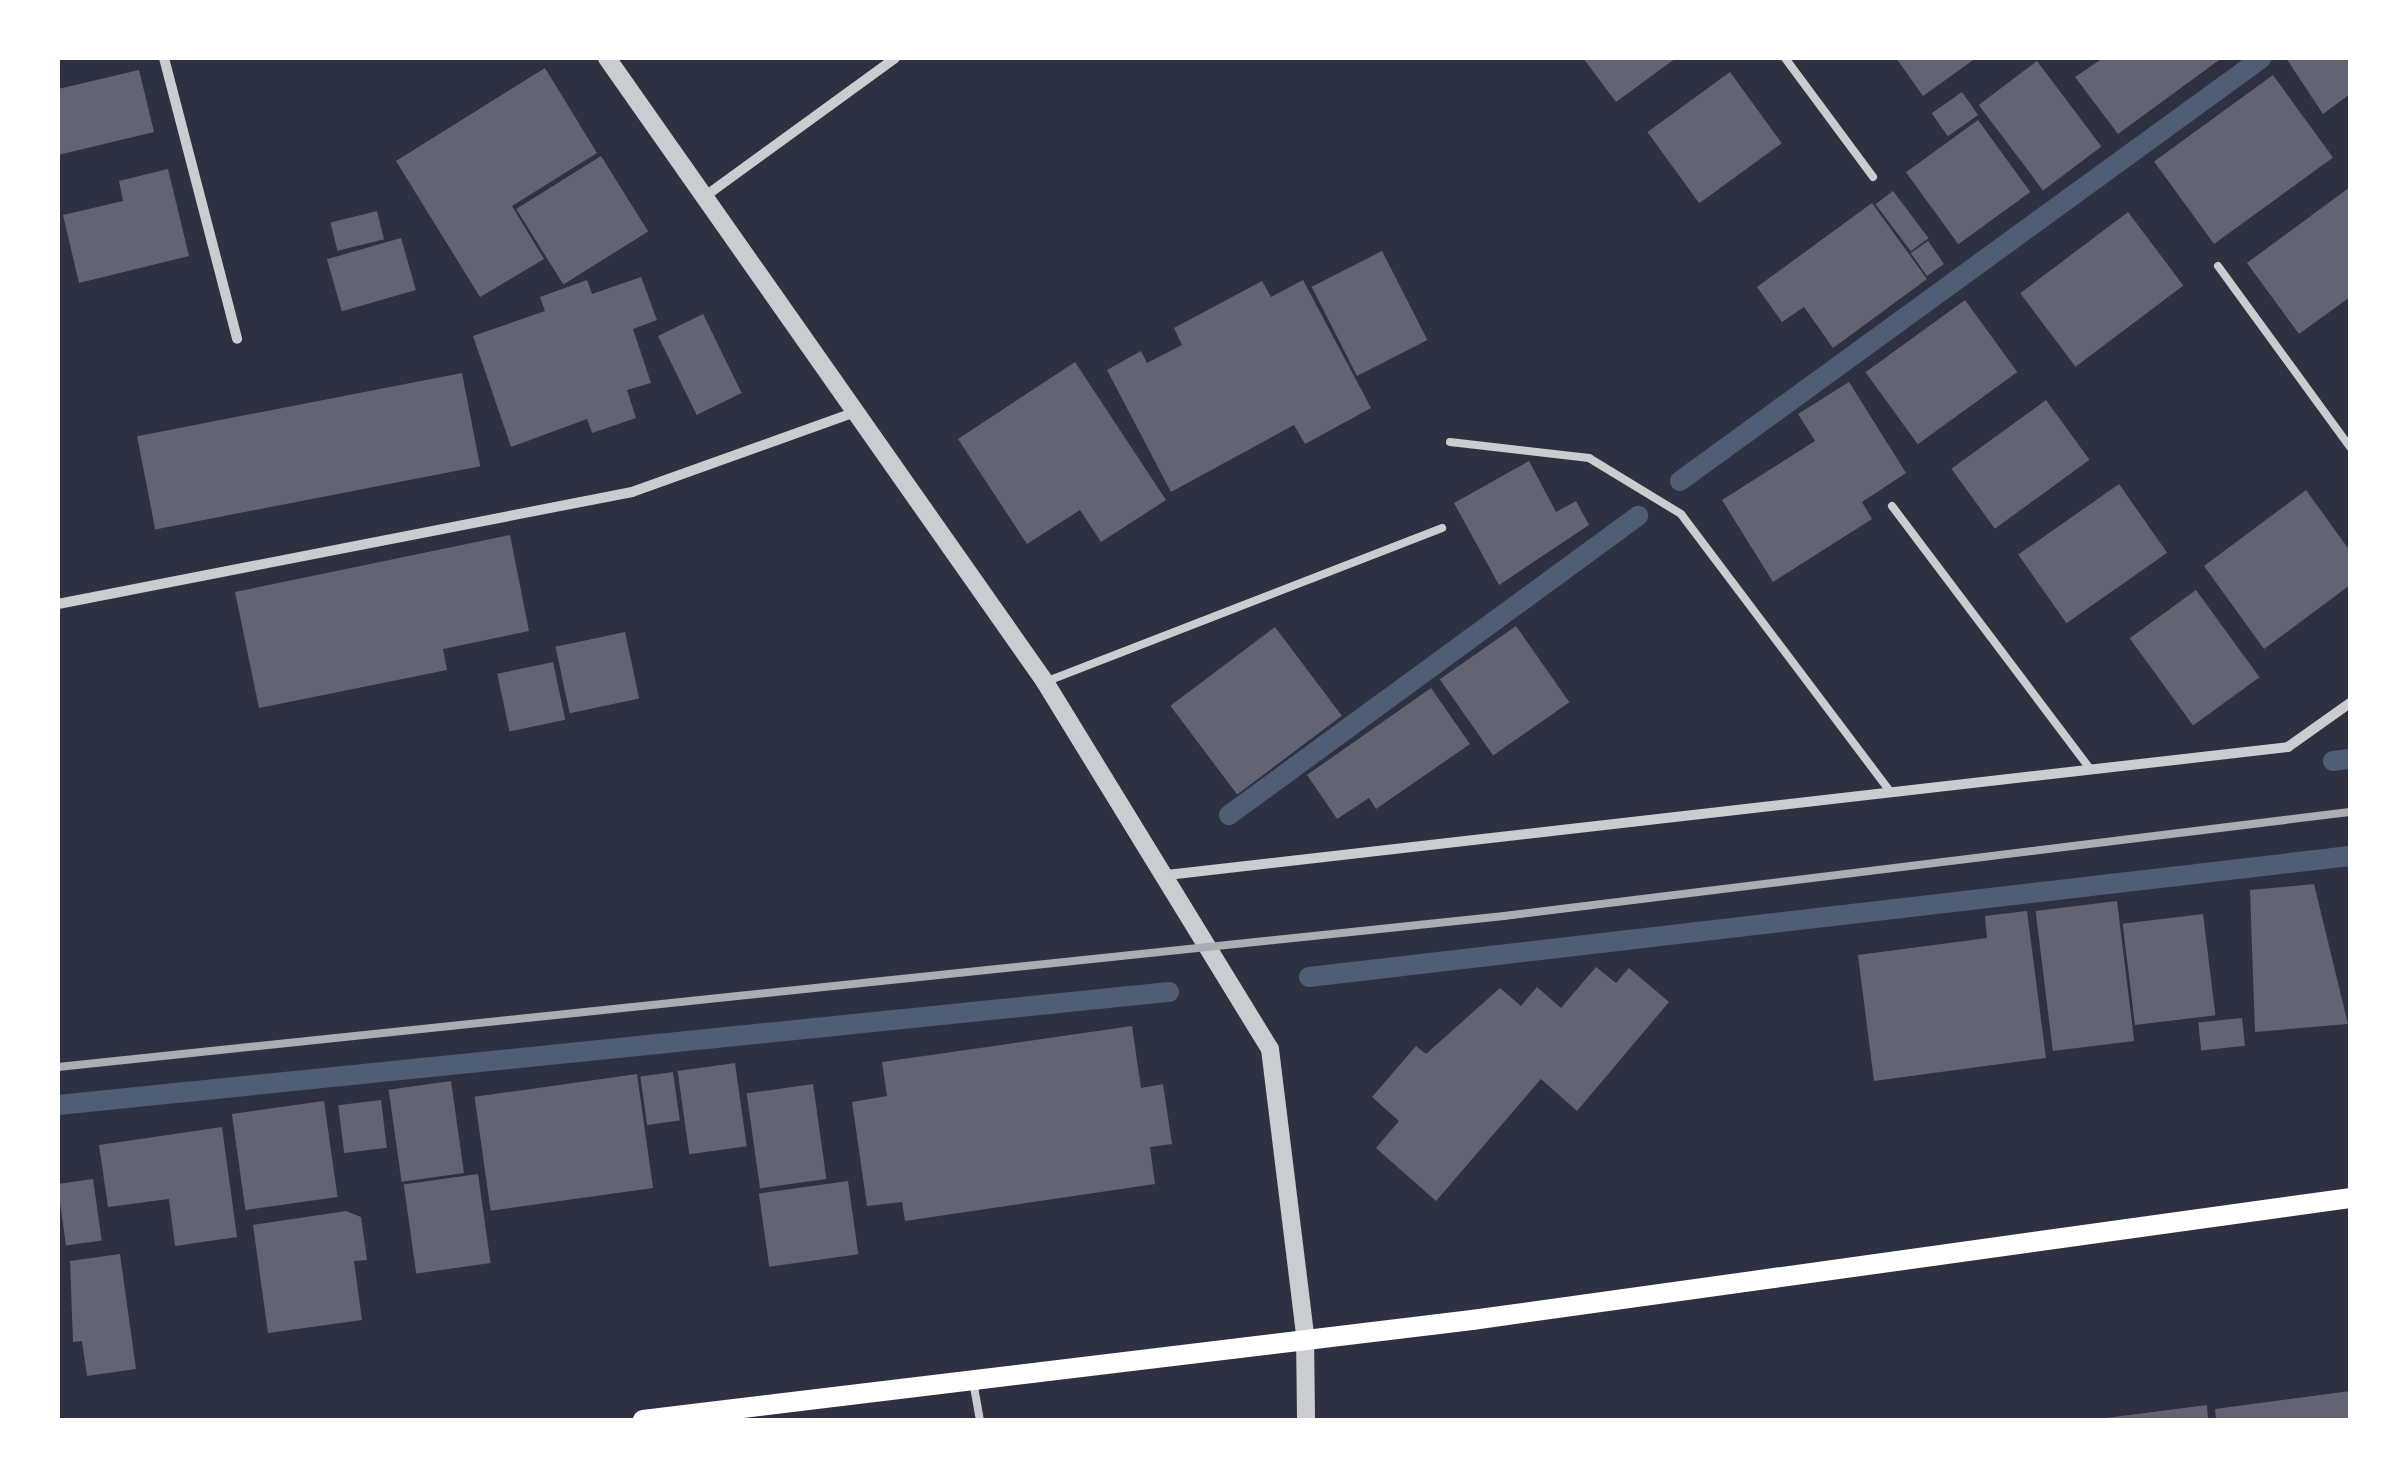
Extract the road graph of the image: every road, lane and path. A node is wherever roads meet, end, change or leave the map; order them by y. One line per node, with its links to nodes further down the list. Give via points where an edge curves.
1 (164, 58): 8 (street)
2 (607, 58): 6 (street)
3 (895, 58): 6 (street)
4 (1785, 58): 5 (lane)
5 (1874, 177)
6 (704, 197): 9 (street)
7 (2218, 266): 11 (lane)
8 (237, 339)
9 (855, 412): 14 (street, via 632,492); 15 (street)
10 (1450, 442): 18 (lane, via 1589,458 1682,514)
11 (2350, 447)
12 (1892, 506): 17 (lane)
13 (1442, 528): 15 (lane)
14 (58, 604)
15 (1044, 682): 19 (street)
16 (2350, 703): 17 (street, via 2288,747)
17 (2090, 769): 18 (street)
18 (1890, 791): 19 (street)
19 (1167, 875): 21 (street, via 1270,1050)
20 (2350, 1198): 21 (main road, via 1472,1320)
21 (1305, 1334): 22 (main road); 25 (street)
22 (972, 1376): 23 (main road); 24 (lane)
23 (642, 1420)
24 (980, 1420)
25 (1306, 1420)

